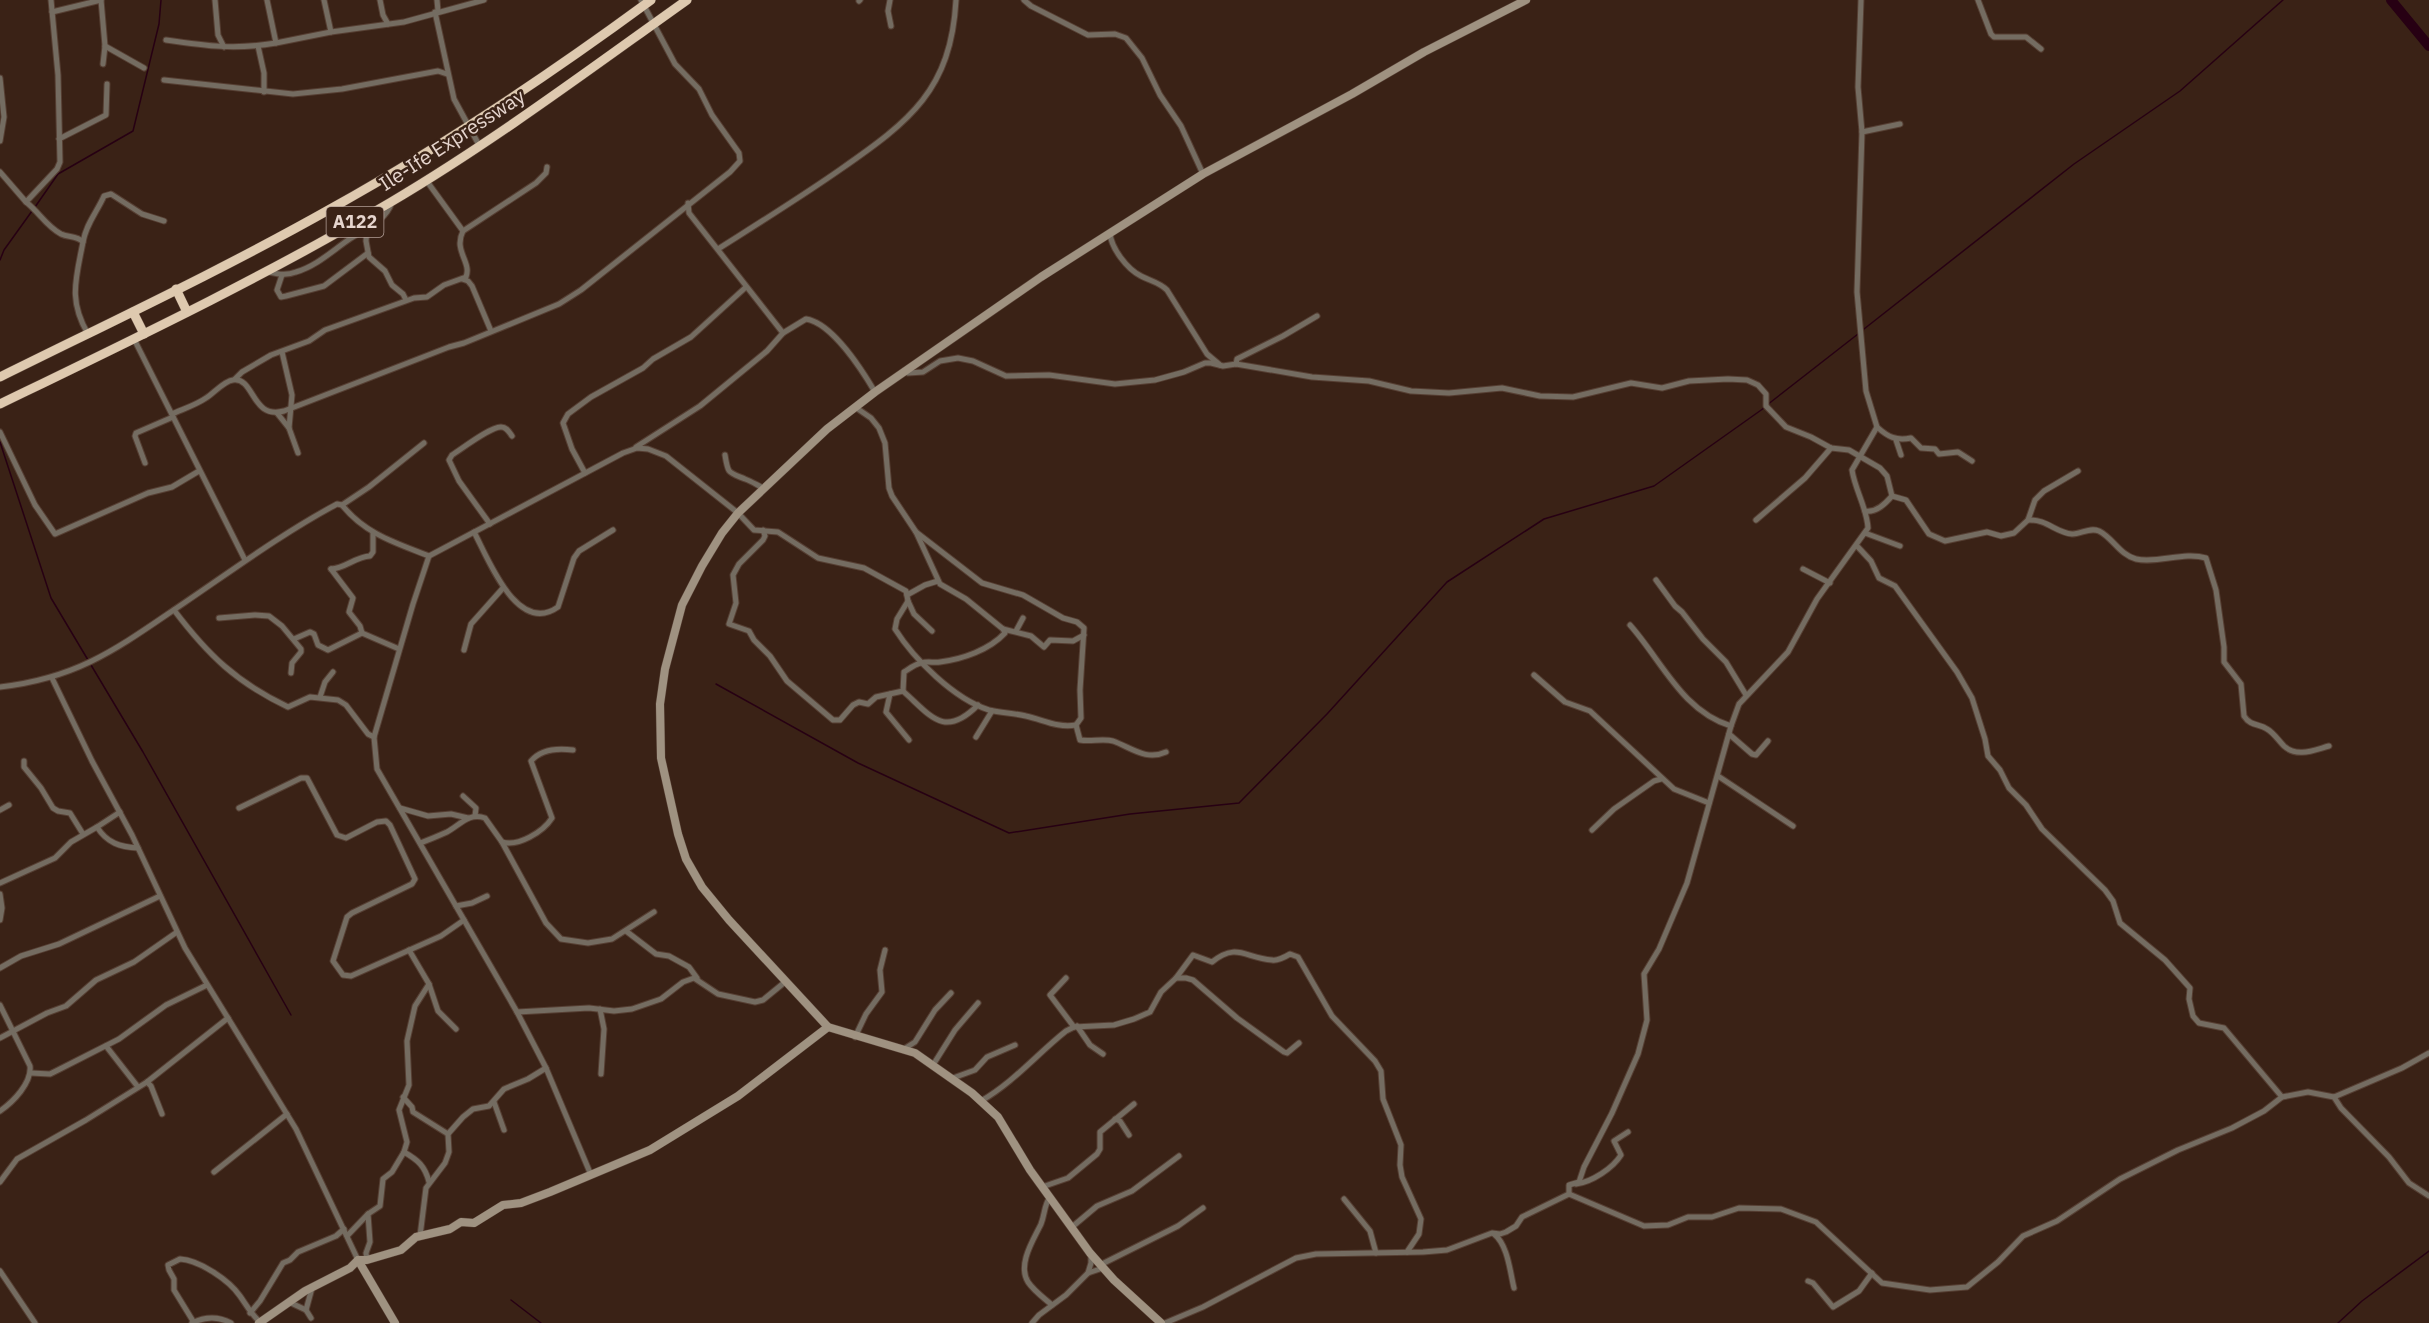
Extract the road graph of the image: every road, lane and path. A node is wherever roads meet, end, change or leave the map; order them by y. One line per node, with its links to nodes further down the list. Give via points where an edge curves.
1 (51, 0): 17 (street)
2 (101, 0): 17 (street); 25 (street)
3 (215, 0): 27 (street, via 218,35)
4 (267, 0): 24 (street)
5 (324, 0): 22 (street)
6 (380, 0): 19 (street)
7 (437, 0): 18 (street)
8 (484, 0): 18 (street)
9 (687, 0): 20 (highway, Ile-Ife Expressway / A122)
10 (890, 0): 21 (street)
11 (956, 0): 59 (street, via 951,39 938,77 904,122 821,184)
12 (1024, 0): 45 (street, via 1088,34 1126,38 1178,121)
13 (1526, 0): 45 (street)
14 (1861, 0): 38 (street, via 1858,87)
15 (1978, 0): 28 (street, via 1994,37 2026,37)
16 (645, 2): 20 (street); 37 (highway, Ile-Ife Expressway / A122)
17 (52, 12): 40 (street)
18 (437, 12): 19 (street); 31 (street)
19 (388, 24): 22 (street)
20 (652, 25): 42 (highway, Ile-Ife Expressway / A122); 49 (street, via 675,64 699,89 740,157 738,165)
21 (891, 26)
22 (331, 32): 24 (street)
23 (166, 40): 27 (street)
24 (276, 43): 26 (street)
25 (105, 46): 29 (street); 30 (street)
26 (258, 46): 27 (street); 35 (street)
27 (224, 47)
28 (2041, 49)
29 (103, 64)
30 (144, 68)
31 (447, 74): 35 (street, via 438,71 319,93); 37 (street)
32 (0, 78): 39 (street, via 4,117)
33 (164, 80): 35 (street)
34 (107, 84): 40 (street, via 106,115)
35 (264, 92)
36 (1900, 124): 38 (street)
37 (467, 126): 42 (street); 65 (highway, Ile-Ife Expressway / A122, via 332,208)
38 (1862, 132): 88 (street, via 1857,292 1866,391)
39 (1, 134): 41 (street)
40 (59, 139): 48 (street, via 59,166)
41 (0, 141)
42 (479, 145): 46 (highway, Ile-Ife Expressway / A122)
43 (547, 167): 54 (street, via 536,183)
44 (0, 172): 48 (street)
45 (1203, 174): 55 (street)
46 (426, 180): 47 (highway, Ile-Ife Expressway / A122); 54 (street)
47 (393, 201): 53 (street, via 386,214); 61 (highway, Ile-Ife Expressway / A122)
48 (26, 202): 58 (street, via 50,227)
49 (688, 203): 50 (street); 51 (street)
50 (680, 211): 51 (street); 70 (street, via 569,299)
51 (688, 213): 59 (street)
52 (164, 221): 58 (street, via 142,214 111,194 104,196)
53 (367, 229): 56 (street); 57 (street)
54 (462, 231): 63 (street, via 458,245 468,273)
55 (1110, 233): 77 (street, via 1111,243 1138,275 1167,290 1207,354); 78 (street)
56 (358, 235): 57 (street); 62 (street, via 310,267)
57 (366, 241): 60 (street)
58 (83, 242): 72 (street, via 75,301 78,317)
59 (718, 249): 64 (street)
60 (368, 253): 62 (street, via 324,286 281,297 278,290); 66 (street)
61 (267, 271): 62 (street); 68 (highway, Ile-Ife Expressway / A122)
62 (282, 274)
63 (462, 279): 66 (street, via 427,297); 70 (street, via 472,286)
64 (746, 287): 71 (street); 103 (street, via 691,337 568,414 563,423 566,435)
65 (176, 289): 67 (highway, Ile-Ife Expressway / A122); 68 (highway)
66 (406, 300): 75 (street, via 326,330)
67 (133, 312): 72 (highway, Ile-Ife Expressway / A122); 73 (highway)
68 (187, 312): 73 (highway, Ile-Ife Expressway / A122)
69 (1317, 316): 76 (street, via 1237,359)
70 (491, 331): 84 (street)
71 (783, 333): 81 (street, via 806,319 822,324 862,369); 95 (street, via 700,406)
72 (88, 334): 79 (highway, Ile-Ife Expressway / A122)
73 (144, 334): 74 (highway, Ile-Ife Expressway / A122)
74 (134, 339): 82 (highway, Ile-Ife Expressway / A122); 86 (street)
75 (282, 352): 80 (street); 84 (street, via 292,395)
76 (1236, 364): 77 (street); 93 (street, via 1312,377 1370,381 1411,391 1449,393 1502,388 1548,396 1581,396 1632,383 1662,388 1689,381 1747,380 1766,394 1766,406 1786,427)
77 (1220, 365): 78 (street, via 1205,363 1161,378 1115,384 1049,375 1006,376 958,358 923,372)
78 (904, 371): 81 (street)
79 (0, 377)
80 (235, 379): 85 (street, via 243,382 261,408); 86 (street)
81 (875, 392): 83 (street)
82 (0, 404)
83 (855, 406): 104 (street); 115 (street, via 879,428 885,443 892,496)
84 (290, 409): 85 (street); 87 (street)
85 (277, 413): 87 (street)
86 (173, 416): 100 (street, via 136,433); 101 (street)
87 (289, 428): 94 (street)
88 (1877, 428): 91 (street); 97 (street)
89 (0, 432): 101 (street, via 35,505 55,534 148,493 172,487)
90 (512, 436): 111 (street, via 502,427 494,429 449,460 459,482)
91 (1896, 440): 98 (street); 99 (street, via 1911,438 1927,450 1935,449 1939,454 1958,452)
92 (424, 443): 106 (street)
93 (1831, 448): 97 (street); 109 (street, via 1805,478)
94 (298, 453)
95 (623, 453): 103 (street); 108 (street, via 637,448 666,456)
96 (724, 455): 104 (street, via 732,476)
97 (1859, 455): 105 (street, via 1887,476); 107 (street, via 1852,470)
98 (1901, 455)
99 (1972, 461)
100 (145, 463)
101 (199, 471): 121 (street)
102 (2078, 471): 110 (street, via 2039,495)
103 (585, 473): 111 (street)
104 (763, 488): 108 (street)
105 (1892, 495): 107 (street, via 1885,504); 110 (street, via 1906,500 1929,534 1945,541 1987,532 2006,535)
106 (342, 505): 116 (street); 121 (street, via 322,512)
107 (1865, 511): 117 (street)
108 (738, 513): 113 (street, via 750,528); 197 (street, via 722,533 682,605 660,704 661,758 678,834 693,872 729,920)
109 (1756, 520)
110 (2028, 520): 159 (street, via 2048,523 2072,534 2099,531 2137,559 2206,558 2216,590 2224,662 2241,684 2244,716 2253,725 2264,726 2291,751 2299,753)
111 (490, 524): 114 (street)
112 (613, 530): 126 (street, via 579,551 562,599 552,611 526,609)
113 (763, 530): 127 (street, via 778,532 818,558 864,568 900,588); 147 (street, via 763,540 733,575 735,603 729,624 749,631 787,681 833,720 840,720 859,702 867,704)
114 (474, 532): 120 (street); 126 (street)
115 (916, 532): 124 (street); 136 (street, via 982,583 1030,598 1077,622 1084,628)
116 (373, 533): 120 (street); 135 (street, via 370,556 331,570 353,598 350,612)
117 (1865, 533): 118 (street); 119 (street)
118 (1857, 546): 125 (street); 226 (street, via 1871,561 1879,578 1895,586 1957,672 1972,698 1988,756 2009,788 2042,830 2105,890 2120,923 2190,988 2193,1016 2199,1023 2224,1028)
119 (1900, 546)
120 (429, 556): 138 (street)
121 (245, 560): 128 (street)
122 (1803, 569): 125 (street)
123 (1656, 580): 148 (street, via 1726,662)
124 (938, 581): 127 (street); 132 (street)
125 (1830, 583): 148 (street, via 1788,652)
126 (503, 588): 139 (street, via 471,624)
127 (908, 598): 133 (street, via 914,614); 140 (street, via 895,629)
128 (174, 610): 144 (street, via 104,656); 149 (street, via 217,661 266,696 288,707)
129 (219, 618): 137 (street, via 269,616)
130 (1023, 618): 134 (street)
131 (1630, 625): 153 (street, via 1687,699 1713,721)
132 (1004, 629): 134 (street); 140 (street, via 998,640 980,650 956,659)
133 (932, 631)
134 (1016, 632): 136 (street, via 1031,636 1044,647 1050,640 1073,641)
135 (362, 633): 137 (street, via 328,650 318,645 310,632); 138 (street)
136 (1084, 635): 152 (street, via 1080,718)
137 (294, 639): 142 (street, via 301,652 292,663)
138 (399, 649): 156 (street)
139 (464, 650)
140 (921, 663): 146 (street, via 904,672); 150 (street)
141 (333, 672): 149 (street)
142 (291, 674)
143 (1534, 675): 164 (street, via 1565,702 1590,711)
144 (52, 678): 145 (street); 171 (street)
145 (0, 687)
146 (903, 691): 147 (street); 150 (street, via 943,723 961,720)
147 (890, 694): 157 (street, via 886,712)
148 (1746, 695): 153 (street)
149 (320, 697): 156 (street, via 346,705)
150 (978, 705): 151 (street)
151 (992, 711): 152 (street, via 1028,716 1054,725); 155 (street)
152 (1076, 725): 161 (street, via 1080,740 1112,740 1142,754 1157,756)
153 (1731, 726): 154 (street)
154 (1729, 734): 158 (street, via 1756,755); 163 (street)
155 (976, 736)
156 (374, 737): 169 (street, via 377,769)
157 (909, 740)
158 (1768, 741)
159 (2329, 746)
160 (573, 750): 178 (street, via 559,748 534,757 531,761 552,818 531,836 514,843)
161 (1166, 752)
162 (24, 760): 177 (street, via 24,767 53,808 70,813)
163 (1718, 776): 166 (street); 174 (street)
164 (1661, 779): 166 (street, via 1674,789); 176 (street, via 1614,809)
165 (463, 796): 172 (street, via 477,808)
166 (1709, 803): 245 (street, via 1687,883 1644,974 1647,1020 1638,1054 1579,1182)
167 (9, 805): 170 (street)
168 (239, 808): 191 (street, via 307,778 342,838 386,821 415,879 347,917 333,961 343,975 351,976)
169 (400, 808): 173 (street, via 428,816 451,814); 179 (street)
170 (0, 810)
171 (120, 812): 175 (street); 180 (street)
172 (475, 816): 173 (street); 178 (street, via 485,818)
173 (468, 818): 179 (street)
174 (1793, 826)
175 (97, 827): 177 (street); 180 (street, via 108,841)
176 (1592, 830)
177 (83, 834): 181 (street, via 55,858)
178 (502, 842): 190 (street, via 546,924 561,939 603,942)
179 (420, 843): 185 (street)
180 (138, 848): 183 (street)
181 (0, 883)
182 (0, 894): 187 (street)
183 (160, 896): 189 (street); 193 (street)
184 (487, 896): 185 (street)
185 (456, 906): 188 (street)
186 (654, 912): 190 (street)
187 (0, 920)
188 (464, 920): 191 (street); 204 (street)
189 (177, 932): 199 (street); 209 (street, via 134,962 96,980 66,1006)
190 (626, 932): 196 (street, via 656,954 689,966)
191 (410, 950): 198 (street)
192 (885, 950): 210 (street, via 879,970 882,992)
193 (0, 968)
194 (1066, 978): 206 (street, via 1050,995)
195 (1176, 978): 206 (street, via 1161,992 1150,1012 1114,1024); 212 (street, via 1193,980 1284,1052); 258 (street, via 1193,955 1212,962 1234,951 1274,961 1290,954 1298,957 1332,1016 1381,1071 1383,1099 1401,1145 1402,1177 1421,1219 1419,1234)
196 (698, 979): 197 (street, via 718,994 755,1002); 203 (street, via 688,979 648,1005)
197 (785, 982): 207 (street)
198 (429, 984): 208 (street, via 438,1011); 225 (street, via 415,1006 411,1023 407,1041 409,1085)
199 (207, 985): 205 (street); 214 (street, via 166,1005)
200 (951, 993): 215 (street, via 915,1042)
201 (978, 1003): 218 (street)
202 (0, 1005): 209 (street)
203 (600, 1009): 204 (street); 221 (street, via 604,1029)
204 (517, 1012): 219 (street)
205 (228, 1018): 223 (street); 233 (street)
206 (1076, 1026): 217 (street, via 1090,1046); 228 (street, via 1002,1089)
207 (828, 1027): 210 (street); 242 (street, via 698,1123 650,1150)
208 (456, 1029)
209 (12, 1032): 211 (street); 220 (street, via 30,1066)
210 (855, 1037): 215 (street)
211 (0, 1038)
212 (1299, 1043)
213 (1015, 1045): 222 (street, via 987,1057 975,1070)
214 (106, 1046): 220 (street, via 50,1074); 224 (street)
215 (904, 1049): 218 (street)
216 (2429, 1053): 227 (street)
217 (1103, 1054)
218 (933, 1065): 222 (street)
219 (546, 1068): 229 (street, via 504,1089); 242 (street)
220 (30, 1074): 231 (street, via 19,1094)
221 (601, 1074)
222 (953, 1078): 228 (street)
223 (147, 1082): 224 (street); 232 (street)
224 (138, 1088): 243 (street, via 16,1159)
225 (403, 1097): 237 (street, via 413,1112); 239 (street, via 399,1110 407,1142)
226 (2282, 1097): 227 (street, via 2308,1092); 266 (street, via 2232,1128 2120,1179 2057,1221 2023,1236 1967,1287 1930,1290 1891,1286)
227 (2334, 1097): 248 (street, via 2409,1183)
228 (981, 1101): 246 (street, via 998,1117)
229 (494, 1102): 235 (street); 237 (street, via 473,1110)
230 (1134, 1104): 234 (street)
231 (0, 1111)
232 (162, 1114)
233 (287, 1114): 241 (street); 254 (street)
234 (1115, 1119): 238 (street); 246 (street, via 1100,1132 1097,1154 1068,1178)
235 (504, 1130)
236 (1628, 1132): 245 (street, via 1614,1141 1621,1155 1617,1162 1583,1184)
237 (447, 1134): 244 (street, via 449,1152 445,1163)
238 (1129, 1135)
239 (404, 1152): 244 (street, via 421,1164); 252 (street, via 383,1179 381,1203)
240 (1179, 1156): 253 (street, via 1132,1191 1097,1206)
241 (214, 1172)
242 (591, 1175): 257 (street, via 521,1203 503,1205 474,1223 461,1222 450,1229)
243 (1, 1177)
244 (429, 1182): 257 (street)
245 (1569, 1185): 247 (street)
246 (1042, 1187): 249 (street)
247 (1569, 1194): 255 (street, via 1525,1214 1506,1232); 266 (street, via 1644,1226 1712,1217 1739,1208 1781,1209 1816,1222)
248 (2429, 1196)
249 (1050, 1197): 253 (street); 271 (street, via 1030,1245 1025,1275)
250 (1344, 1199): 260 (street, via 1370,1231)
251 (1203, 1208): 263 (street, via 1178,1226)
252 (368, 1214): 256 (street); 262 (street)
253 (1072, 1227): 259 (street)
254 (344, 1229): 256 (street); 273 (street, via 283,1263)
255 (1492, 1233): 258 (street, via 1447,1250); 269 (street, via 1508,1261)
256 (347, 1236): 261 (street)
257 (420, 1236): 262 (street, via 401,1250)
258 (1407, 1252): 260 (street)
259 (1090, 1253): 263 (street); 265 (street)
260 (1376, 1253): 281 (street, via 1296,1258 1203,1307)
261 (358, 1260): 262 (street); 268 (street); 279 (street)
262 (367, 1260)
263 (1102, 1266): 265 (street); 281 (street)
264 (0, 1271): 277 (street)
265 (1088, 1273): 271 (street)
266 (1872, 1273): 267 (street, via 1859,1291 1833,1307)
267 (1808, 1281)
268 (312, 1288): 270 (street); 272 (street)
269 (1514, 1288)
270 (289, 1302): 272 (street); 276 (street)
271 (1052, 1305): 280 (street)
272 (306, 1310): 274 (street)
273 (250, 1313): 275 (street, via 239,1294 206,1266 180,1259 168,1264 169,1270 174,1290); 276 (street)
274 (311, 1318)
275 (192, 1322): 278 (street, via 218,1318)
276 (260, 1322)
277 (35, 1323)
278 (231, 1323)
279 (395, 1323)
280 (1032, 1323)
281 (1163, 1323)

